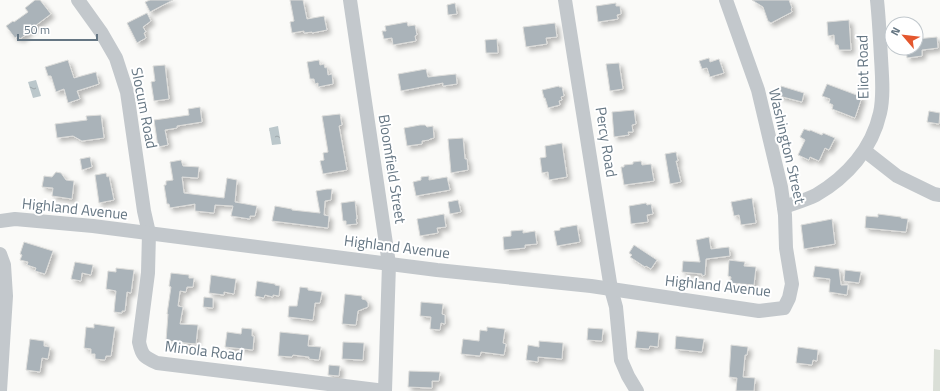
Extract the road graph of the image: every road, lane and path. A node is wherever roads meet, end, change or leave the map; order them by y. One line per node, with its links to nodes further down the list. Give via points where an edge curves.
1 (78, 0): 10 (street, Slocum Road, via 116,58 127,92)
2 (350, 0): 12 (street, Bloomfield Street)
3 (565, 0): 13 (street, Percy Road)
4 (726, 0): 8 (street, Washington Street, via 758,90)
5 (877, 0): 6 (street, Eliot Road, via 883,81 880,112)
6 (865, 151): 7 (street, via 897,176 934,194); 8 (street, Eliot Road, via 836,182 815,195)
7 (940, 194)
8 (784, 207): 14 (street, Washington Street, via 786,248 792,284)
9 (0, 221): 10 (street, Highland Avenue, via 15,219)
10 (149, 233): 12 (street, Highland Avenue); 16 (street, Minola Road, via 148,274 139,342 145,358 157,363)
11 (0, 254): 15 (street, via 4,265 6,296)
12 (389, 264): 13 (street, Highland Avenue); 16 (street, Bloomfield Street)
13 (611, 289): 14 (street, Highland Avenue, via 759,311 784,308); 17 (street, Percy Road, via 616,307 621,360)
14 (786, 303)
15 (0, 391)
16 (385, 391)
17 (637, 391)

